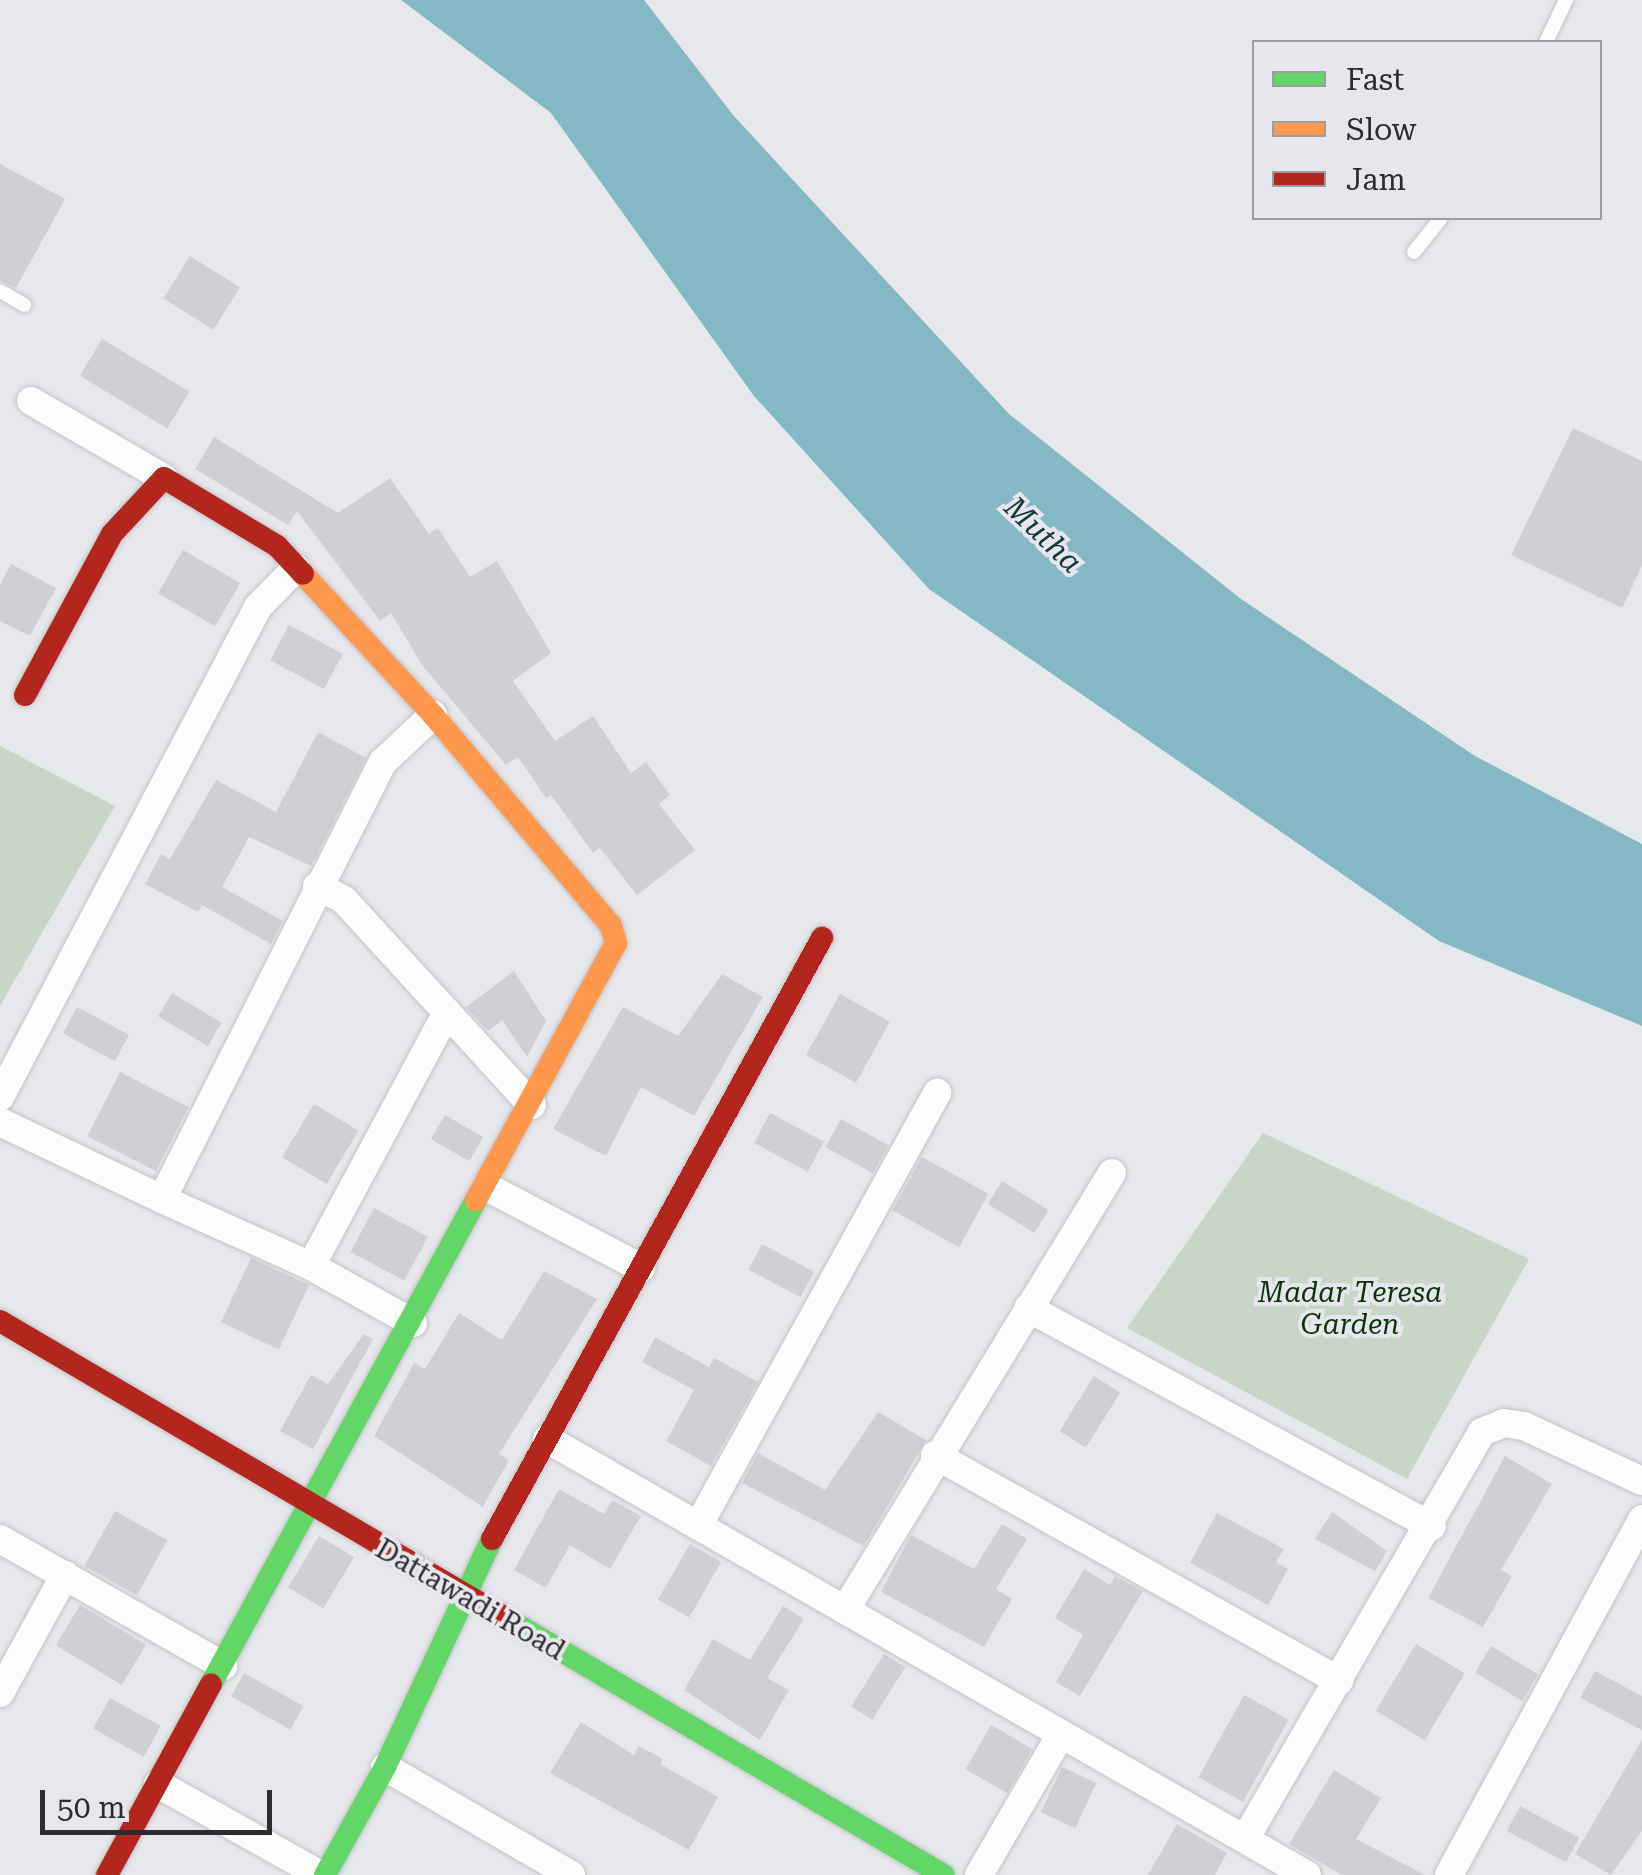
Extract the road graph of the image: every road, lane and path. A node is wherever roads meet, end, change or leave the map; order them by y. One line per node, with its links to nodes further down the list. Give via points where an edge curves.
1 (1566, 0): 2 (lane)
2 (1547, 40)
3 (1439, 220): 4 (lane)
4 (1414, 252)
5 (0, 291): 6 (lane)
6 (24, 305)
7 (30, 401): 8 (street)
8 (164, 478): 9 (street, via 276,546); 10 (street, via 112,534)
9 (296, 568): 11 (street); 16 (street, via 258,607)
10 (25, 695)
11 (433, 715): 12 (street, via 382,762); 17 (street, via 611,926 616,943)
12 (317, 886): 14 (street, via 344,900); 21 (street)
13 (822, 938): 23 (street)
14 (447, 1012): 17 (street); 22 (street)
15 (937, 1093): 32 (street)
16 (0, 1097)
17 (532, 1105): 20 (street)
18 (0, 1122): 21 (street)
19 (1112, 1173): 24 (street)
20 (487, 1187): 23 (street); 25 (street)
21 (162, 1199): 22 (street)
22 (311, 1266): 25 (street)
23 (641, 1268): 27 (street)
24 (1028, 1308): 28 (street); 33 (street)
25 (413, 1323): 30 (street)
26 (5, 1334): 30 (street, Dattawadi Road)
27 (547, 1438): 32 (street); 36 (street)
28 (935, 1455): 37 (street); 39 (street)
29 (1642, 1481): 33 (street, via 1524,1426 1492,1425 1482,1432)
30 (313, 1508): 36 (street, Dattawadi Road); 38 (street)
31 (1642, 1519): 51 (street)
32 (698, 1526): 37 (street)
33 (1432, 1526): 39 (street)
34 (0, 1538): 35 (street)
35 (65, 1575): 38 (street); 40 (street)
36 (461, 1596): 42 (street); 48 (street, Dattawadi Road)
37 (845, 1610): 41 (street)
38 (224, 1666): 43 (street)
39 (1339, 1681): 44 (street)
40 (0, 1693)
41 (1061, 1734): 44 (street); 49 (street)
42 (385, 1766): 45 (street); 47 (street)
43 (158, 1784): 46 (street); 47 (street)
44 (1245, 1840): 50 (street)
45 (553, 1870)
46 (107, 1875)
47 (323, 1875)
48 (943, 1875)
49 (979, 1875)
50 (1307, 1875)
51 (1450, 1875)

